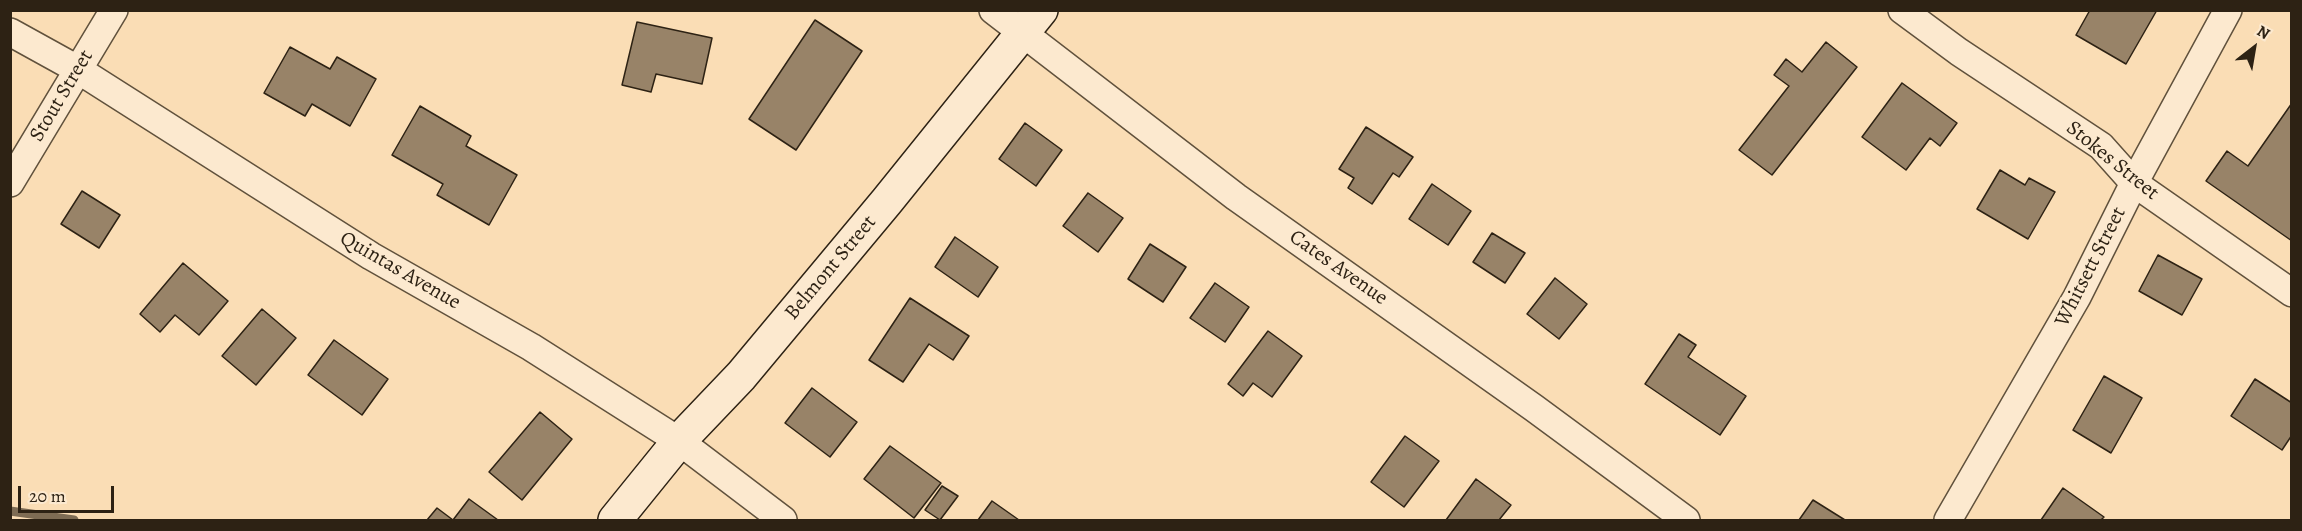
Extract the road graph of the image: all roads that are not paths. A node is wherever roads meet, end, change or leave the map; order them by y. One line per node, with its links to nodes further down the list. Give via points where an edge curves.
1 (114, 10): 7 (street, Stout Street)
2 (993, 10): 5 (street, Cates Avenue)
3 (1902, 10): 9 (street, Stokes Street, via 2101,146)
4 (2228, 10): 9 (street, Whitsett Street)
5 (1032, 21): 11 (street, Belmont Street, via 784,325); 14 (street, Cates Avenue, via 1236,197)
6 (10, 32): 7 (street, Quintas Avenue)
7 (77, 69): 8 (street, Stout Street); 11 (street, Quintas Avenue, via 371,256 531,347)
8 (10, 183)
9 (2134, 183): 10 (street, Stokes Street); 15 (street, Whitsett Street, via 2078,297)
10 (2292, 293)
11 (679, 441): 12 (street, Belmont Street); 13 (street, Quintas Avenue)
12 (615, 520)
13 (783, 520)
14 (1686, 520)
15 (1948, 520)

